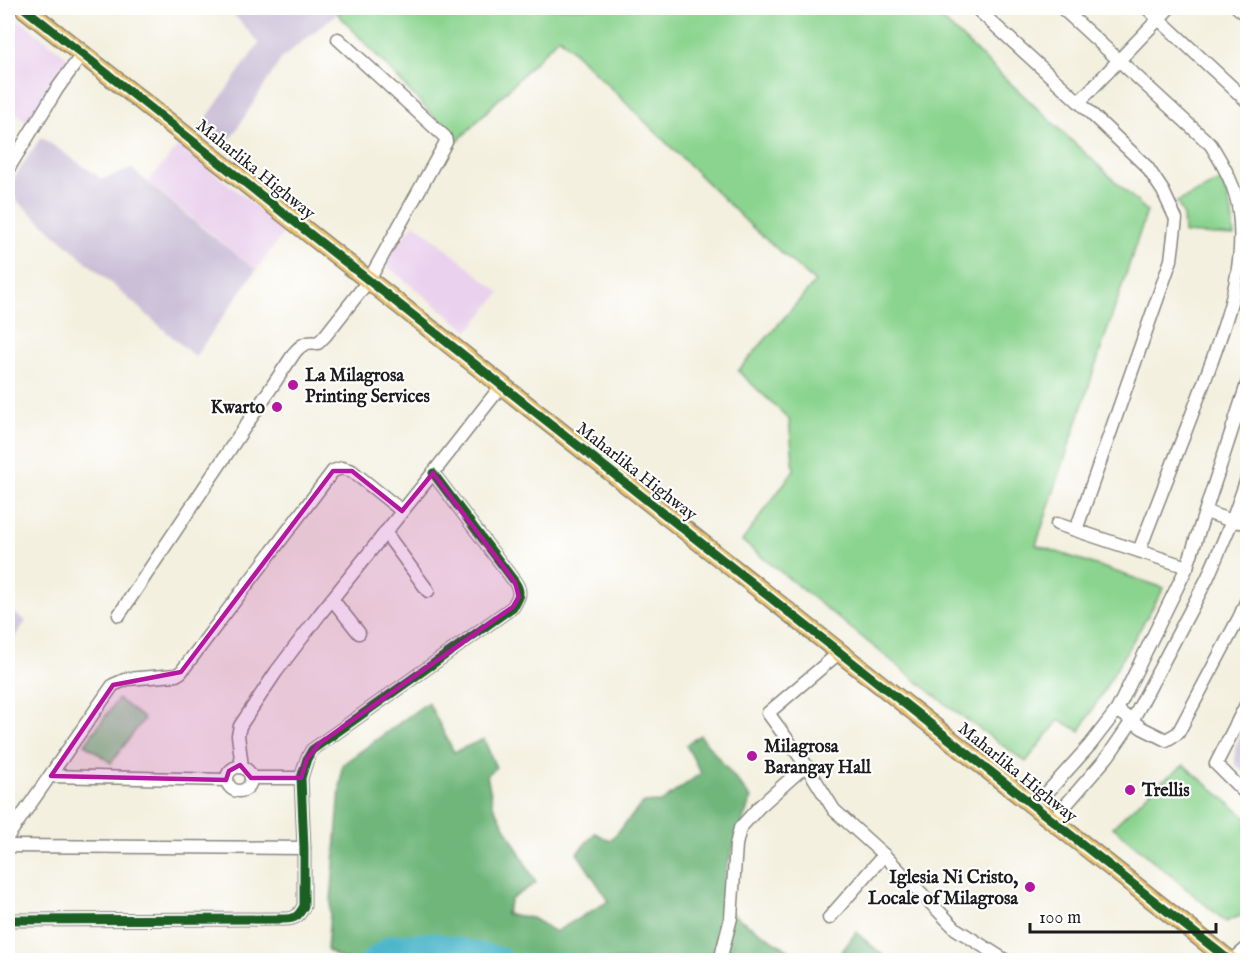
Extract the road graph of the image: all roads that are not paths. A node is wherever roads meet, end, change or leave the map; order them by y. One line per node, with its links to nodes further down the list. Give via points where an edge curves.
1 (24, 8): 8 (highway, Maharlika Highway)
2 (976, 8): 10 (street)
3 (1062, 8): 9 (street)
4 (1147, 8): 6 (street)
5 (1169, 8): 6 (street)
6 (1159, 18): 9 (street); 11 (street)
7 (338, 39): 13 (street, via 446,142)
8 (83, 53): 12 (street); 13 (highway, Maharlika Highway)
9 (1119, 60): 10 (street); 25 (street, via 1211,145 1227,171 1239,210 1241,241 1236,288 1215,352)
10 (1079, 102): 23 (street, via 1147,167 1176,219 1171,260)
11 (1248, 102)
12 (8, 169)
13 (369, 280): 15 (highway, Maharlika Highway); 30 (street, via 318,343 300,345)
14 (1248, 381): 19 (street)
15 (502, 385): 16 (street); 32 (highway, Maharlika Highway)
16 (433, 473): 18 (street); 40 (street, via 515,582 519,597 513,607 320,744 306,759)
17 (1248, 476): 20 (street)
18 (402, 511): 24 (street); 38 (street, via 352,471 333,471 181,672 127,679 113,685)
19 (1206, 512): 20 (street); 26 (street)
20 (1232, 521): 21 (street); 35 (street, via 1207,579)
21 (1248, 523)
22 (1057, 524): 23 (street)
23 (1076, 530): 25 (street)
24 (385, 532): 27 (street); 29 (street)
25 (1138, 551): 26 (street)
26 (1187, 567): 34 (street)
27 (428, 591)
28 (1248, 597): 35 (street, via 1178,733 1166,740)
29 (332, 599): 31 (street); 37 (street, via 240,726)
30 (119, 615)
31 (359, 633)
32 (840, 652): 36 (street, via 768,712); 43 (highway, Maharlika Highway)
33 (1248, 701): 42 (street, via 1216,764)
34 (1117, 710): 35 (street); 43 (street)
35 (1132, 721): 44 (street, via 1108,756)
36 (807, 765): 48 (street, via 834,810); 52 (street, via 740,828 731,918)
37 (242, 767): 39 (street); 41 (street, via 229,771)
38 (51, 776): 41 (street); 45 (street)
39 (251, 777): 40 (street); 41 (street, via 248,787 240,791 231,788)
40 (301, 778): 47 (street)
41 (226, 780)
42 (1248, 796)
43 (1035, 806): 44 (highway, Maharlika Highway)
44 (1052, 821): 54 (highway, Maharlika Highway)
45 (8, 836)
46 (8, 846): 47 (street)
47 (304, 848): 50 (street, via 304,906 293,919)
48 (884, 855): 49 (street); 53 (street, via 956,929)
49 (829, 918)
50 (8, 920)
51 (1248, 947): 54 (street)
52 (720, 960)
53 (1005, 960)
54 (1231, 960)

